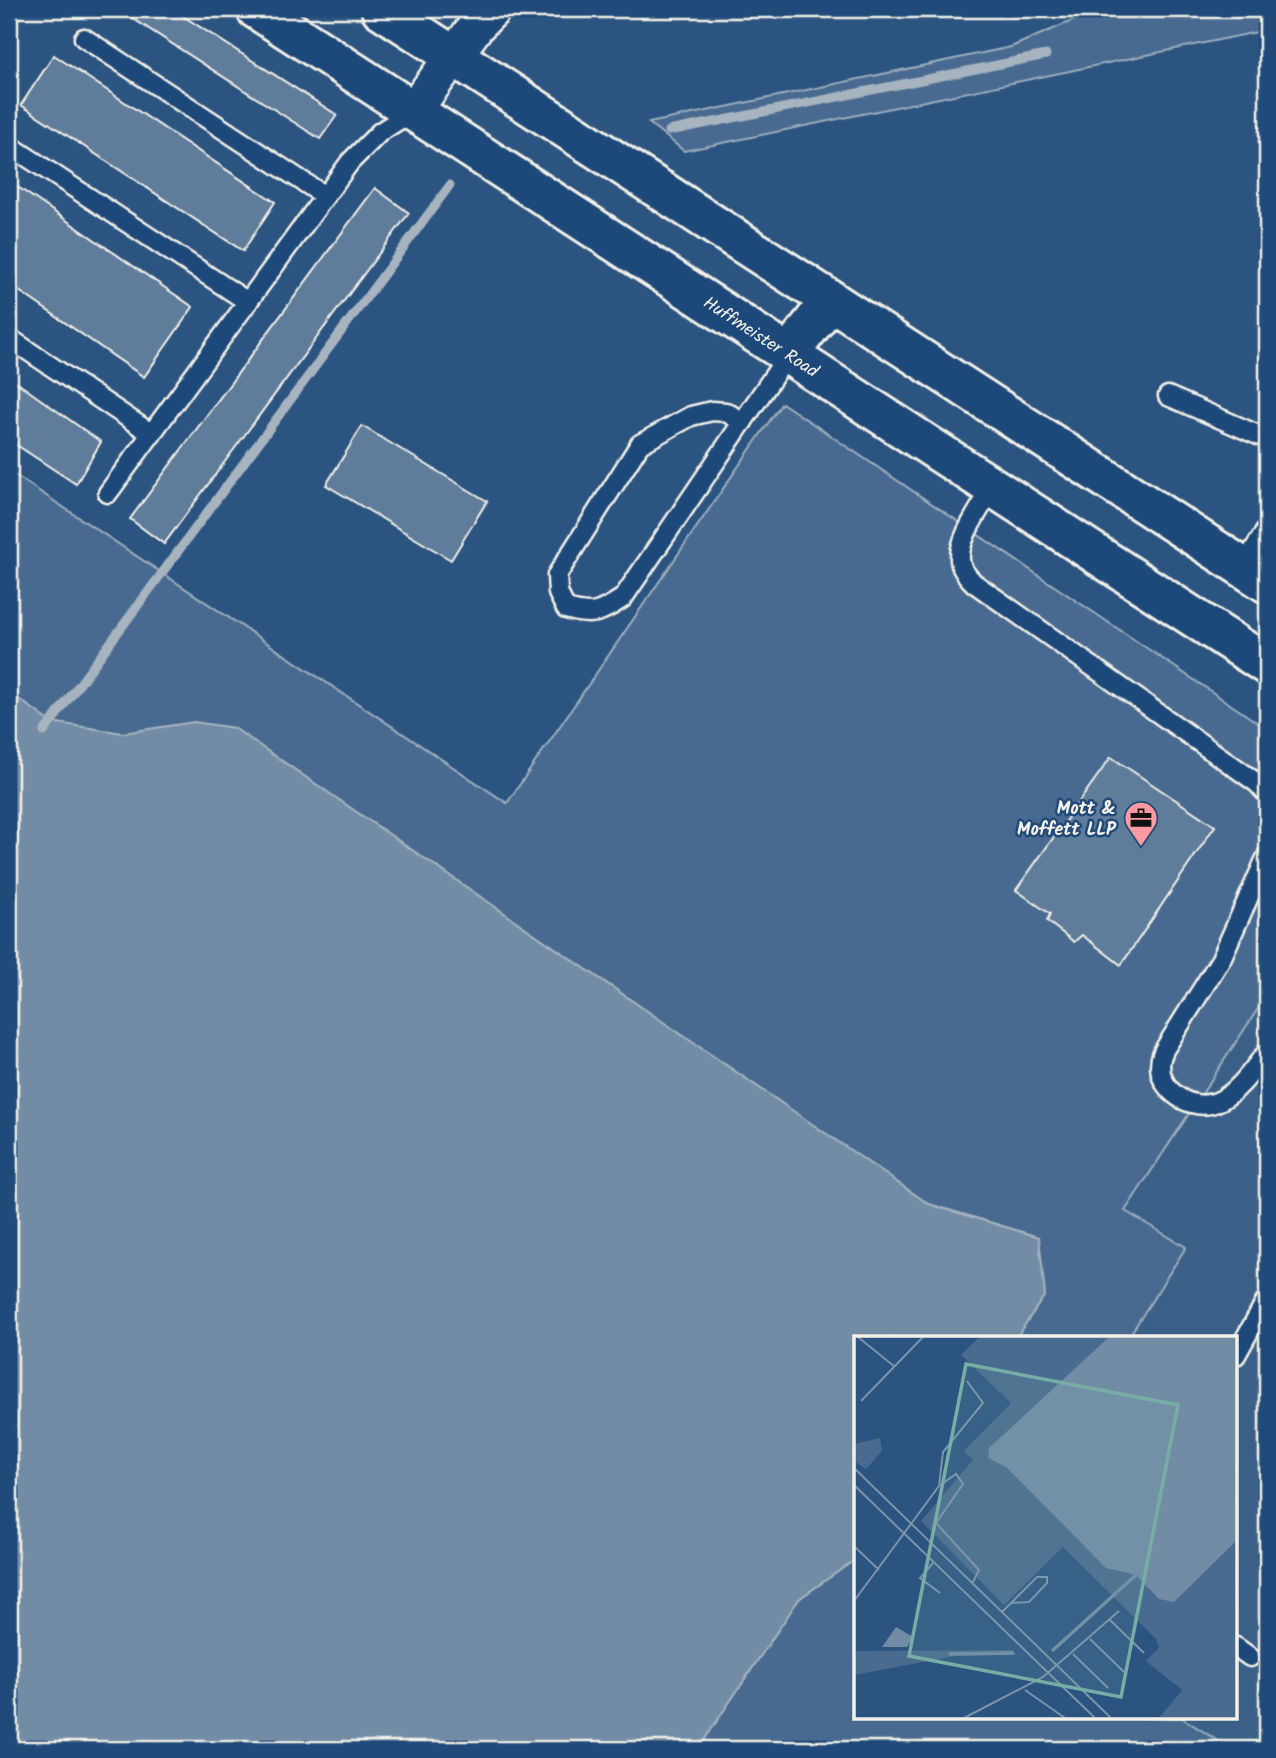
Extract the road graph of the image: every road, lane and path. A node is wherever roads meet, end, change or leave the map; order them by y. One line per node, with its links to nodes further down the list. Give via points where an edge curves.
1 (256, 9): 6 (main road, Huffmeister Road)
2 (381, 9): 5 (main road)
3 (493, 9): 5 (street)
4 (84, 38): 8 (lane)
5 (454, 56): 6 (street); 9 (main road)
6 (413, 111): 8 (lane, via 380,132); 12 (main road, Huffmeister Road)
7 (12, 147): 10 (lane)
8 (325, 196): 10 (lane)
9 (831, 300): 12 (main road); 20 (main road)
10 (248, 302): 15 (lane)
11 (9, 338): 15 (lane)
12 (788, 355): 14 (lane); 17 (main road, Huffmeister Road)
13 (1168, 396): 16 (lane)
14 (743, 422): 14 (lane, via 622,598 600,613 566,609 558,593 557,575 640,444 691,416 726,412)
15 (152, 434): 18 (lane)
16 (1267, 439)
17 (993, 487): 21 (main road, Huffmeister Road); 22 (lane, via 964,538 960,563 965,573 1258,783)
18 (108, 494)
19 (1267, 529): 20 (lane)
20 (1255, 575)
21 (1267, 665)
22 (1267, 794)
23 (1267, 856): 24 (lane, via 1221,960 1164,1050 1159,1067 1173,1093 1186,1102 1208,1105 1231,1093)
24 (1267, 1052)
25 (1267, 1299): 26 (lane)
26 (1238, 1351)

